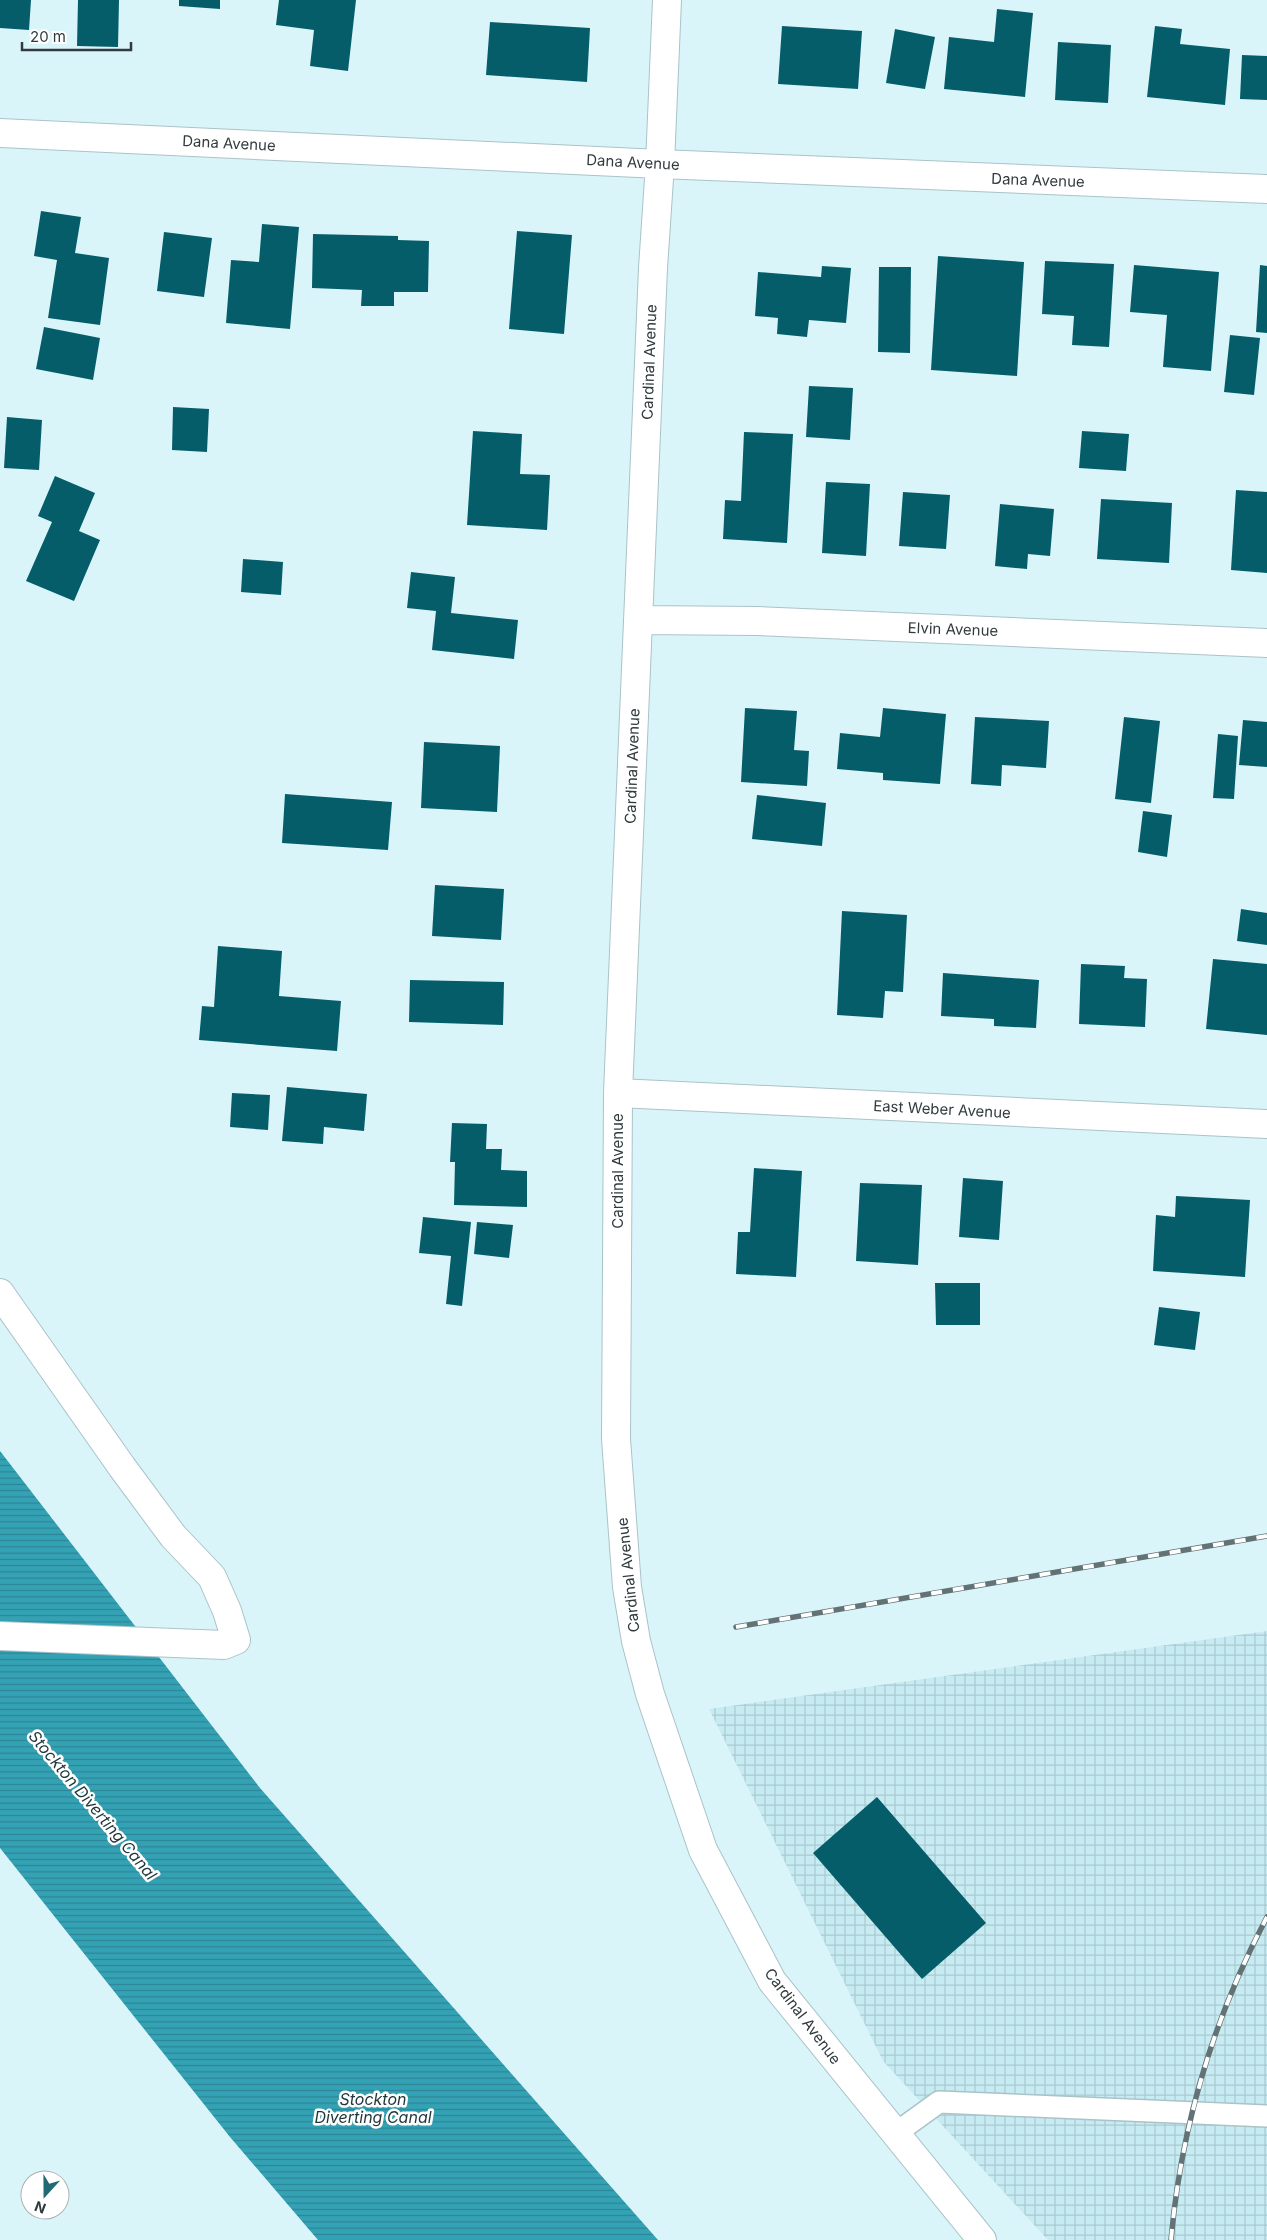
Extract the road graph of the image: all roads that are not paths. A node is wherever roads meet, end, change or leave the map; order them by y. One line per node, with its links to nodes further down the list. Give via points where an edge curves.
1 (667, 0): 3 (street, Cardinal Avenue)
2 (0, 133): 3 (street, Dana Avenue)
3 (660, 164): 4 (street, Dana Avenue); 5 (street, Cardinal Avenue)
4 (1267, 189)
5 (638, 620): 6 (street, Elvin Avenue, via 758,621); 7 (street, Cardinal Avenue)
6 (1267, 643)
7 (618, 1093): 8 (street, East Weber Avenue); 12 (street, Cardinal Avenue, via 616,1439 627,1587 636,1641 650,1694 703,1850 772,1981)
8 (1267, 1124)
9 (0, 1293): 10 (street, via 161,1521 212,1577 236,1640 224,1645)
10 (0, 1636)
11 (1267, 2116): 12 (lane, via 939,2102)
12 (896, 2133): 13 (street, Cardinal Avenue)
13 (982, 2240)

